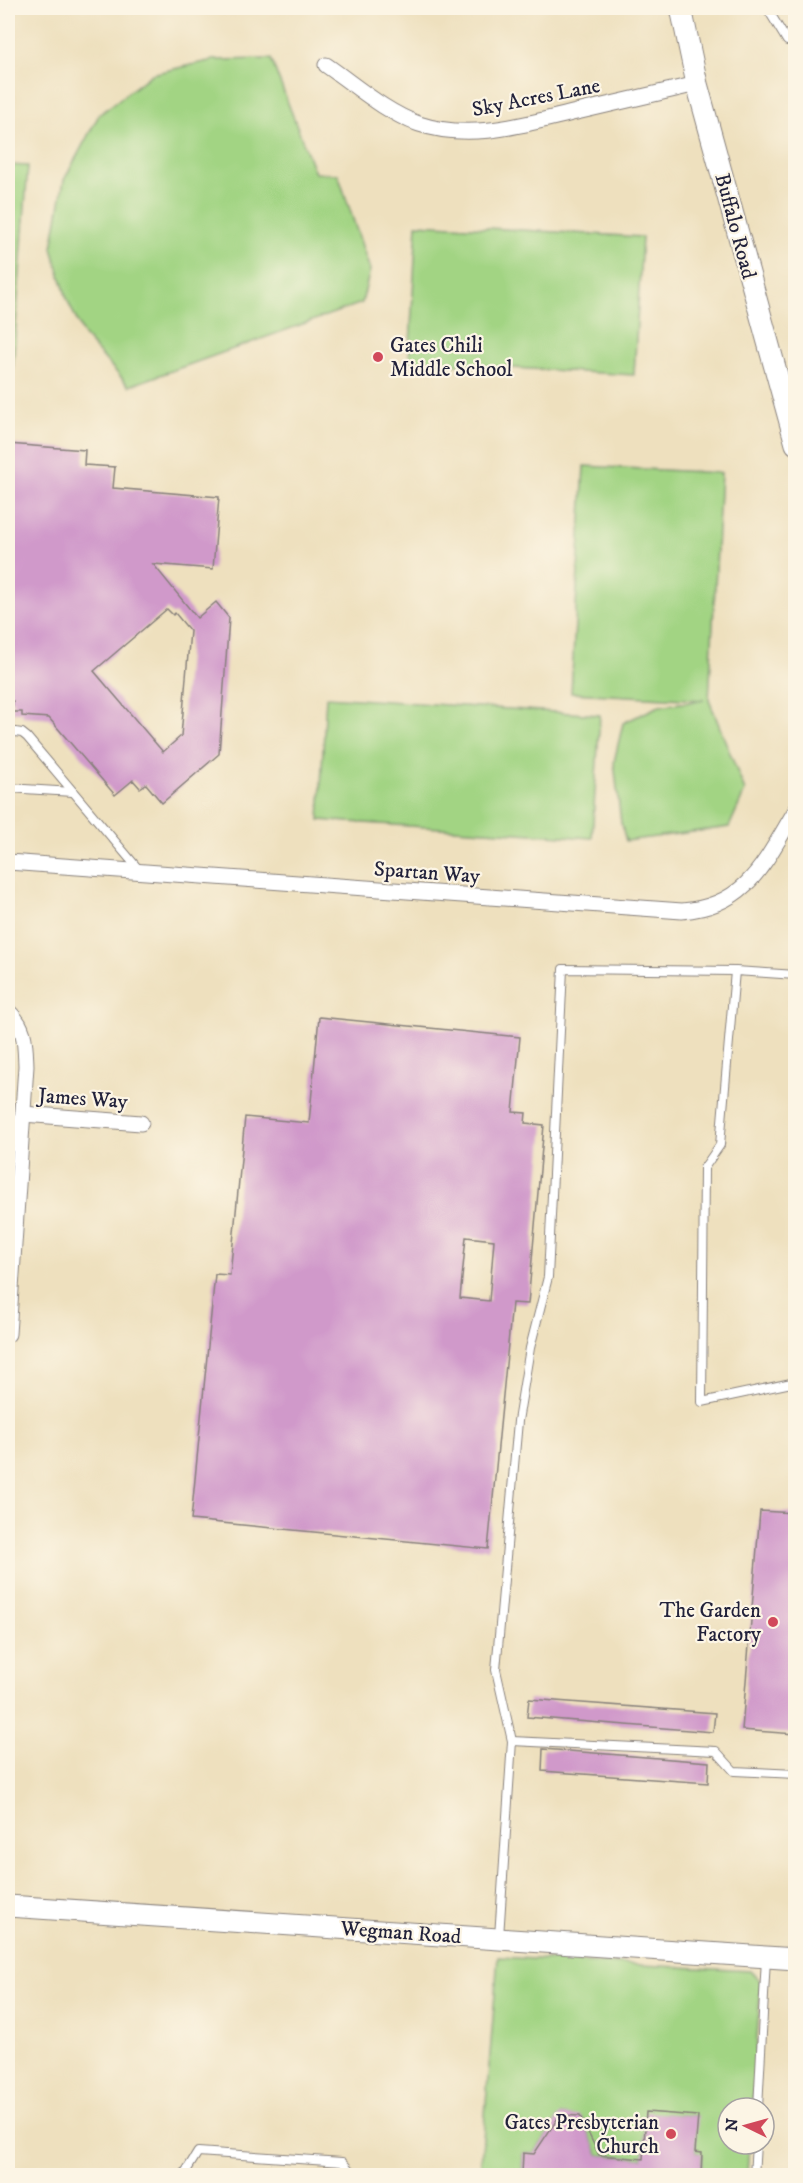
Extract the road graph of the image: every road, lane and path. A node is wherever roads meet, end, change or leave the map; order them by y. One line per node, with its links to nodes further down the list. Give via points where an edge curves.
1 (681, 8): 5 (street, Buffalo Road)
2 (767, 8): 3 (lane, via 787,41)
3 (795, 41)
4 (326, 65): 5 (street, Sky Acres Lane, via 388,109 418,124 450,132 485,132)
5 (697, 84): 6 (street, Buffalo Road)
6 (795, 442)
7 (8, 731): 9 (lane, via 27,737)
8 (8, 788): 9 (lane)
9 (73, 792): 12 (lane)
10 (795, 810): 12 (street, Spartan Way, via 762,865 737,894 696,910)
11 (8, 862): 12 (street, Spartan Way)
12 (141, 872)
13 (735, 970): 14 (lane); 19 (lane, via 720,1145 704,1168 702,1402); 20 (lane, via 563,969 548,1276 530,1348 518,1421 496,1670)
14 (795, 975)
15 (8, 1011): 16 (street, via 25,1033)
16 (22, 1114): 17 (street, James Way); 18 (street)
17 (141, 1123)
18 (8, 1334)
19 (795, 1382)
20 (512, 1741): 21 (lane, via 716,1751 734,1771); 23 (lane)
21 (795, 1774)
22 (8, 1906): 23 (street, Wegman Road)
23 (498, 1939): 24 (street, Wegman Road)
24 (766, 1957): 25 (street, Wegman Road); 26 (lane)
25 (795, 1959)
26 (759, 2096)
27 (755, 2156): 30 (lane)
28 (183, 2175): 29 (lane, via 198,2152 342,2162)
29 (355, 2175)
30 (754, 2175)

